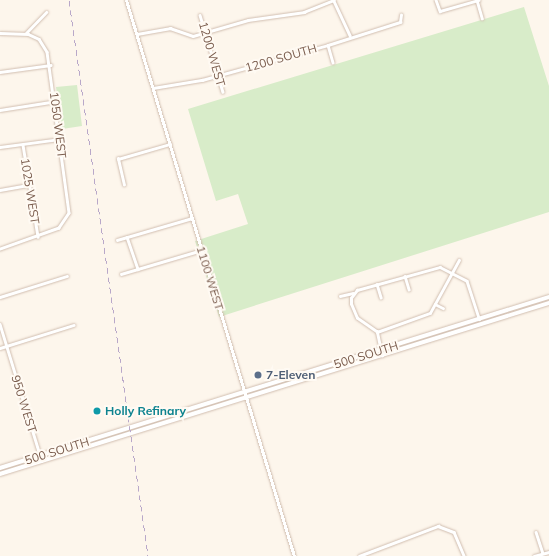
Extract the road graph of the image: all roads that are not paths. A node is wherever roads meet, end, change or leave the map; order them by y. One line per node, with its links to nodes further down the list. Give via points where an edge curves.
1 (126, 0): 12 (street, 1100 WEST)
2 (334, 0): 9 (street, via 304,12 248,20); 13 (street)
3 (436, 0): 4 (street, via 440,11)
4 (477, 0): 8 (street)
5 (46, 12): 11 (street)
6 (200, 15): 9 (street, 1200 WEST)
7 (401, 15): 13 (street, 1200 SOUTH, via 400,22)
8 (482, 18)
9 (206, 32): 12 (street, via 182,35 170,28); 18 (street, 1200 WEST)
10 (0, 33): 11 (street)
11 (27, 33): 16 (street, 1050 WEST, via 45,46)
12 (137, 34): 19 (street, 1100 WEST)
13 (350, 36): 14 (street, 1200 SOUTH)
14 (328, 45): 15 (street); 18 (street, 1200 SOUTH)
15 (332, 62)
16 (50, 65): 17 (street); 21 (street, 1050 WEST)
17 (0, 72)
18 (218, 76): 19 (street, 1200 SOUTH); 20 (street, 1200 WEST)
19 (153, 88): 24 (street, 1100 WEST)
20 (223, 92)
21 (56, 101): 22 (street); 23 (street, 1050 WEST)
22 (0, 110)
23 (60, 139): 25 (street); 31 (street, 1050 WEST, via 69,213 64,224)
24 (170, 144): 28 (street, via 118,159); 30 (street, 1100 WEST)
25 (23, 145): 26 (street); 27 (street, 1025 WEST)
26 (0, 147)
27 (28, 185): 29 (street); 31 (street, 1025 WEST)
28 (124, 185)
29 (0, 190)
30 (192, 218): 32 (street); 35 (street, 1100 WEST)
31 (38, 237): 34 (street)
32 (127, 237): 33 (street); 37 (street)
33 (117, 240)
34 (0, 249)
35 (202, 250): 37 (street); 60 (street, 1100 WEST)
36 (459, 260): 38 (street)
37 (138, 269): 39 (street)
38 (452, 273): 41 (street, via 434,267); 50 (street); 52 (street, via 467,281)
39 (121, 274)
40 (68, 276): 46 (street)
41 (405, 276): 42 (street); 43 (street)
42 (377, 284): 44 (street); 47 (street)
43 (409, 289)
44 (354, 293): 45 (street); 55 (street, via 351,304 357,318)
45 (340, 296)
46 (0, 297)
47 (381, 297)
48 (549, 298): 52 (main road, 500 SOUTH)
49 (549, 303): 59 (main road, 500 SOUTH)
50 (435, 304): 51 (street); 55 (street, via 426,315)
51 (443, 308)
52 (479, 319): 58 (main road, 500 SOUTH)
53 (0, 324): 56 (street, 950 WEST)
54 (74, 325): 56 (street)
55 (377, 332): 58 (street)
56 (6, 346): 57 (street); 62 (street, 950 WEST)
57 (0, 348)
58 (381, 350): 59 (street); 60 (main road, 500 SOUTH)
59 (382, 356): 61 (main road, 500 SOUTH)
60 (245, 393): 61 (street, 1100 WEST); 62 (main road, 500 SOUTH)
61 (246, 398): 63 (main road, 500 SOUTH); 69 (street, 1100 WEST)
62 (41, 456): 63 (street, 950 WEST); 64 (main road, 500 SOUTH)
63 (42, 461): 65 (main road, 500 SOUTH)
64 (0, 468)
65 (0, 474)
66 (536, 532): 68 (street)
67 (549, 552): 68 (street)
68 (543, 553): 72 (street)
69 (294, 556)
70 (359, 556): 71 (street, via 438,526 454,532)
71 (464, 556)
72 (534, 556)

